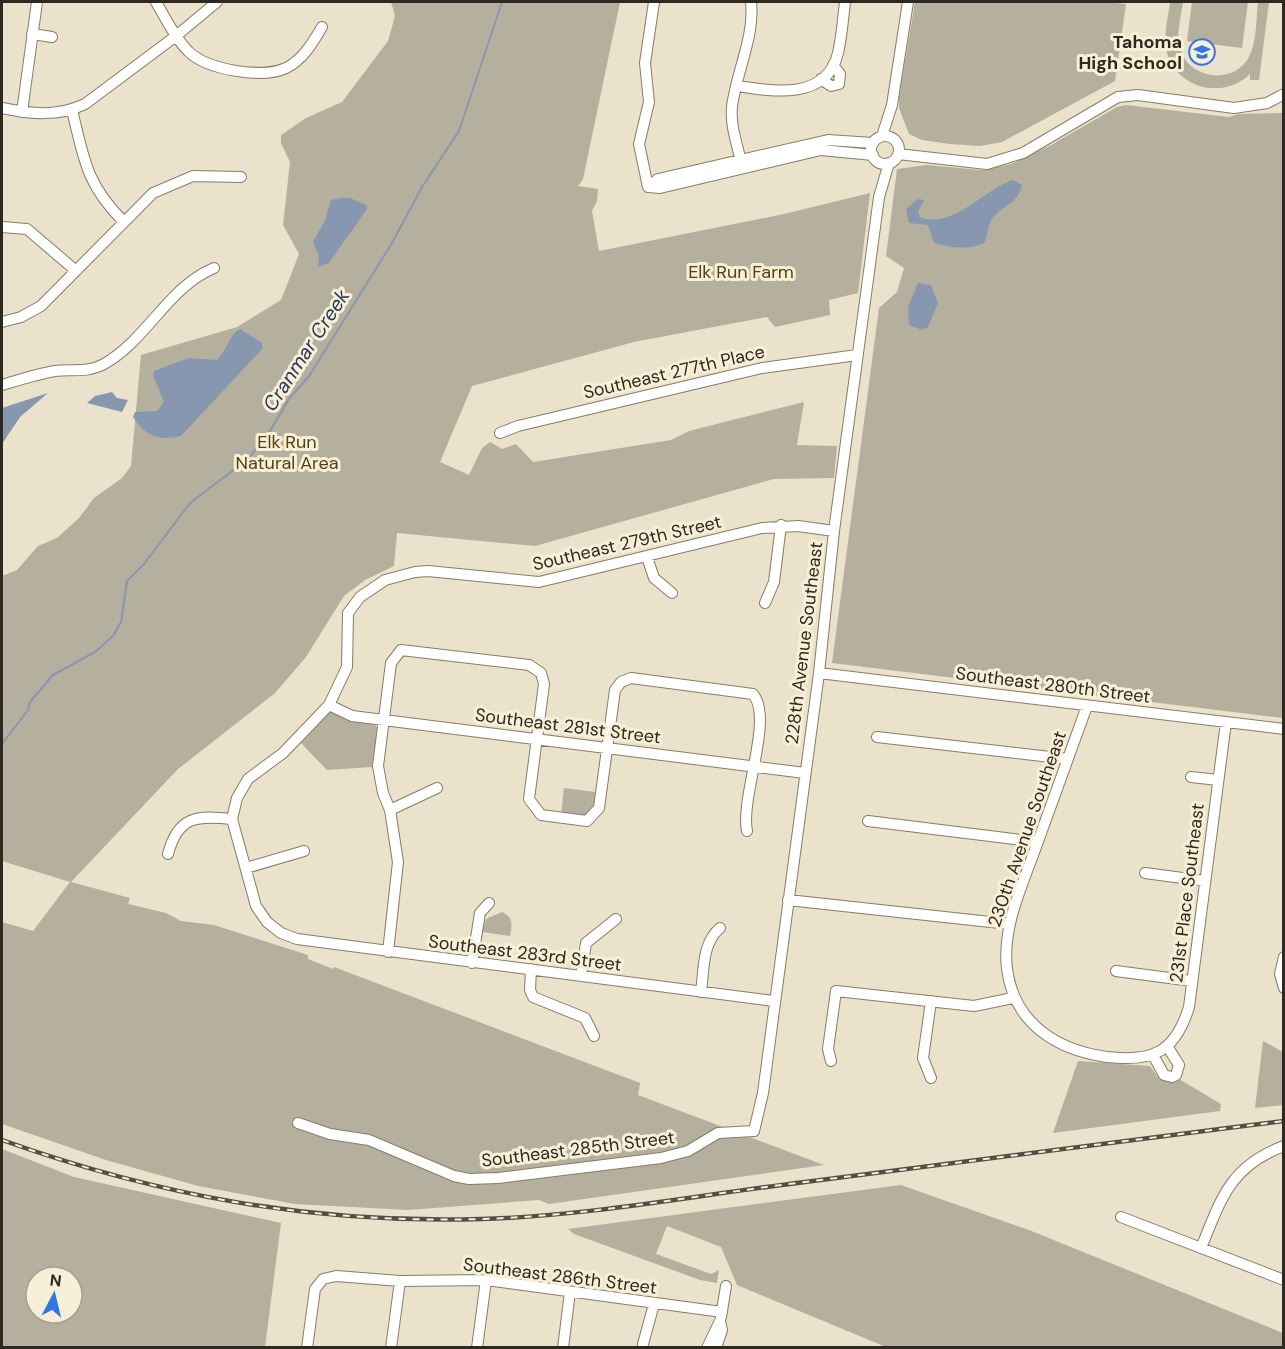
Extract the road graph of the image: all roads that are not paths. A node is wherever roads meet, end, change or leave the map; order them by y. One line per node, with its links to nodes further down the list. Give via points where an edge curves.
1 (37, 2): 9 (street)
2 (156, 2): 10 (street)
3 (217, 2): 10 (street)
4 (654, 2): 21 (street, via 645,63 649,102 639,144 648,187 658,179)
5 (751, 2): 12 (street)
6 (845, 2): 12 (street, via 833,65 840,74 839,84 831,86 821,79 788,93)
7 (908, 2): 14 (street)
8 (322, 27): 10 (street, via 295,63 265,72 225,69 200,60)
9 (32, 34): 11 (street); 17 (street)
10 (176, 36): 16 (street)
11 (52, 37)
12 (738, 86): 21 (street, via 732,113)
13 (1284, 94): 19 (street, via 1266,103 1234,108 1138,95 1118,97 1008,159 987,164 926,158)
14 (892, 105): 18 (street); 19 (street)
15 (2, 108): 17 (street)
16 (72, 110): 17 (street, via 48,114); 23 (street, via 97,192)
17 (22, 112)
18 (878, 139): 19 (street); 20 (street, 228th Avenue Southeast); 21 (street, via 835,139)
19 (897, 146): 20 (street)
20 (880, 160): 21 (street, via 821,150); 28 (street, 228th Avenue Southeast, via 879,197)
21 (742, 165)
22 (241, 177): 23 (street, via 207,174 181,179 153,193)
23 (123, 221): 26 (street)
24 (2, 227): 26 (street, via 27,229)
25 (214, 267): 29 (street, via 193,278 121,351 102,365 87,370 56,371)
26 (75, 270): 27 (street, via 41,306)
27 (2, 322)
28 (857, 355): 30 (street, Southeast 277th Place, via 762,368 518,426); 32 (street, 228th Avenue Southeast)
29 (2, 385)
30 (500, 434)
31 (781, 525): 32 (street, Southeast 279th Street); 33 (street, Southeast 279th Street); 35 (street, via 774,582)
32 (834, 531): 36 (street, 228th Avenue Southeast)
33 (647, 557): 34 (street, via 654,578); 37 (street, Southeast 279th Street, via 539,582 415,572 385,580 360,597 348,614 347,667)
34 (672, 593)
35 (765, 603)
36 (819, 673): 38 (street, Southeast 280th Street); 47 (street, 228th Avenue Southeast)
37 (329, 705): 39 (street, Southeast 281st Street, via 352,716); 52 (street, via 283,753 248,779 237,798)
38 (1087, 706): 40 (street, Southeast 280th Street); 45 (street, 230th Avenue Southeast)
39 (383, 719): 43 (street, Southeast 281st Street); 43 (street, via 391,663 406,650 529,665 541,673 544,684); 51 (street, via 378,766)
40 (1226, 722): 41 (street, Southeast 280th Street); 49 (street, 231st Place Southeast)
41 (1284, 729)
42 (877, 737): 45 (street)
43 (537, 739): 44 (street, Southeast 281st Street); 44 (street, via 529,791 535,810 546,817 580,822 591,819 599,808)
44 (607, 748): 46 (street, Southeast 281st Street); 46 (street, via 615,690 631,678 749,692 758,700 761,710)
45 (1068, 759): 55 (street, 230th Avenue Southeast)
46 (754, 766): 47 (street, Southeast 281st Street); 54 (street, via 745,810)
47 (805, 773): 61 (street, 228th Avenue Southeast)
48 (1191, 777): 49 (street)
49 (1218, 780): 60 (street, 231st Place Southeast)
50 (437, 788): 51 (street)
51 (390, 810): 66 (street, via 398,872)
52 (232, 819): 57 (street, via 202,817 187,822 176,831); 58 (street)
53 (868, 821): 55 (street)
54 (747, 831)
55 (1038, 842): 64 (street, 230th Avenue Southeast)
56 (304, 851): 58 (street)
57 (168, 854)
58 (246, 868): 66 (street, Southeast 283rd Street, via 256,906 275,929 297,939)
59 (1145, 873): 60 (street)
60 (1206, 881): 72 (street, 231st Place Southeast)
61 (788, 900): 64 (street); 76 (street, 228th Avenue Southeast)
62 (489, 903): 68 (street, via 480,913)
63 (615, 919): 71 (street, via 586,943)
64 (1009, 924): 75 (street, 230th Avenue Southeast, via 1007,969)
65 (720, 928): 74 (street, via 707,945)
66 (387, 952): 68 (street, Southeast 283rd Street)
67 (1284, 957): 73 (street, via 1280,974)
68 (472, 963): 69 (street, Southeast 283rd Street)
69 (531, 969): 71 (street, Southeast 283rd Street); 78 (street, via 533,997 585,1018)
70 (1116, 971): 72 (street)
71 (581, 976): 74 (street, Southeast 283rd Street)
72 (1192, 981): 79 (street, 231st Place Southeast, via 1185,1021)
73 (1284, 988)
74 (701, 992): 76 (street, Southeast 283rd Street)
75 (1013, 998): 77 (street, via 974,1006); 80 (street, via 1032,1024 1066,1047 1128,1059)
76 (774, 1001): 83 (street, 228th Avenue Southeast)
77 (931, 1001): 81 (street, via 836,991 828,1049); 82 (street, via 924,1058)
78 (594, 1036)
79 (1167, 1046): 80 (street, 231st Place Southeast); 80 (street, via 1179,1065 1176,1075 1164,1075)
80 (1153, 1055)
81 (831, 1061)
82 (931, 1078)
83 (763, 1093): 84 (street, Southeast 285th Street, via 754,1131 718,1132 688,1151 661,1158 498,1178 454,1176 383,1145)
84 (298, 1123)
85 (1284, 1146): 87 (street, via 1252,1162 1231,1181)
86 (1121, 1216): 87 (street)
87 (1201, 1248): 89 (street)
88 (486, 1280): 90 (street, Southeast 286th Street); 92 (street, Southeast 286th Street); 98 (street)
89 (1284, 1280)
90 (400, 1281): 96 (street, Southeast 286th Street, via 336,1276 323,1279 315,1289); 97 (street)
91 (726, 1286): 94 (street)
92 (570, 1292): 93 (street, Southeast 286th Street); 99 (street)
93 (654, 1304): 94 (street, Southeast 286th Street); 95 (street)
94 (721, 1316): 100 (street); 101 (street, via 722,1330)
95 (643, 1344)
96 (307, 1347)
97 (391, 1347)
98 (477, 1347)
99 (562, 1347)
100 (707, 1347)
101 (716, 1347)

